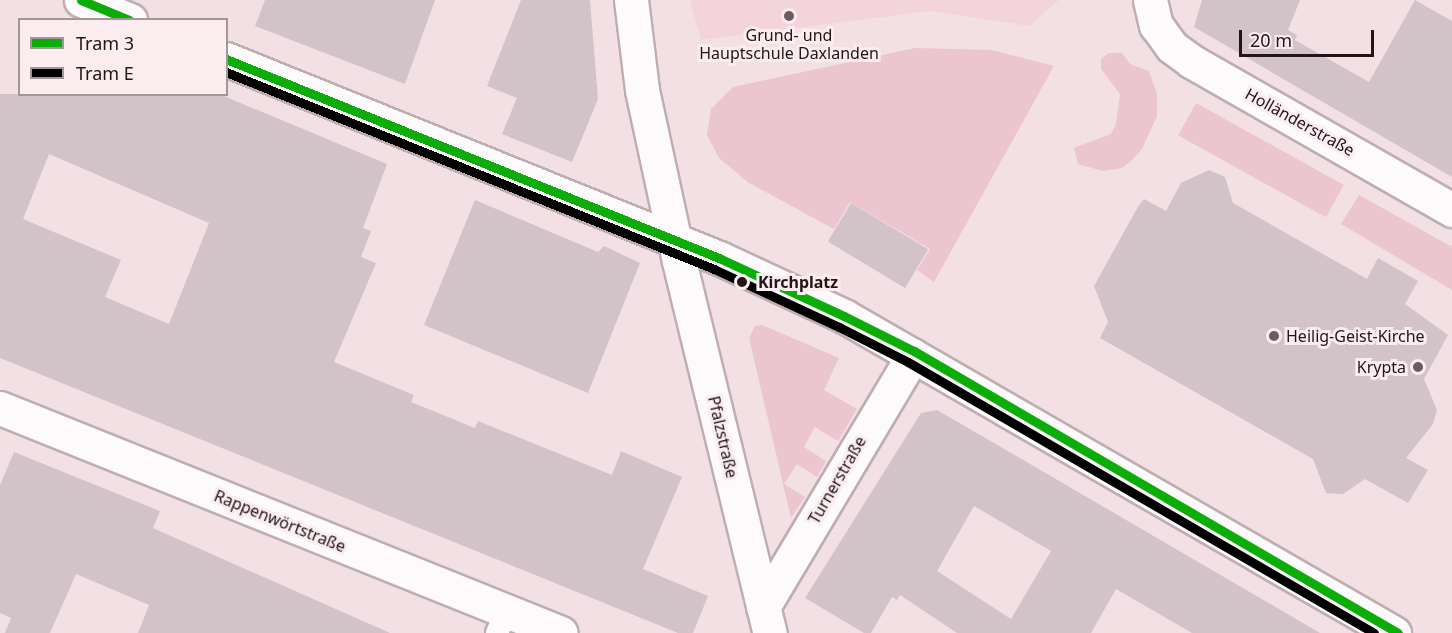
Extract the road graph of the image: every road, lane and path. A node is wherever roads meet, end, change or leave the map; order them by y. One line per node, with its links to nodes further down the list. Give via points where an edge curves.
1 (81, 0): 4 (street)
2 (631, 0): 7 (street, Pfalzstraße, via 642,90)
3 (1153, 12): 6 (street, Holländerstraße, via 1172,47 1191,61)
4 (125, 18)
5 (228, 59): 7 (street)
6 (1452, 210)
7 (675, 241): 8 (street, via 844,316); 10 (street, Pfalzstraße)
8 (913, 355): 10 (street, Turnerstraße); 13 (street)
9 (0, 408): 11 (street, Rappenwörtstraße)
10 (766, 620)
11 (501, 622): 12 (street, Rappenwörtstraße)
12 (561, 633)
13 (1394, 633)

